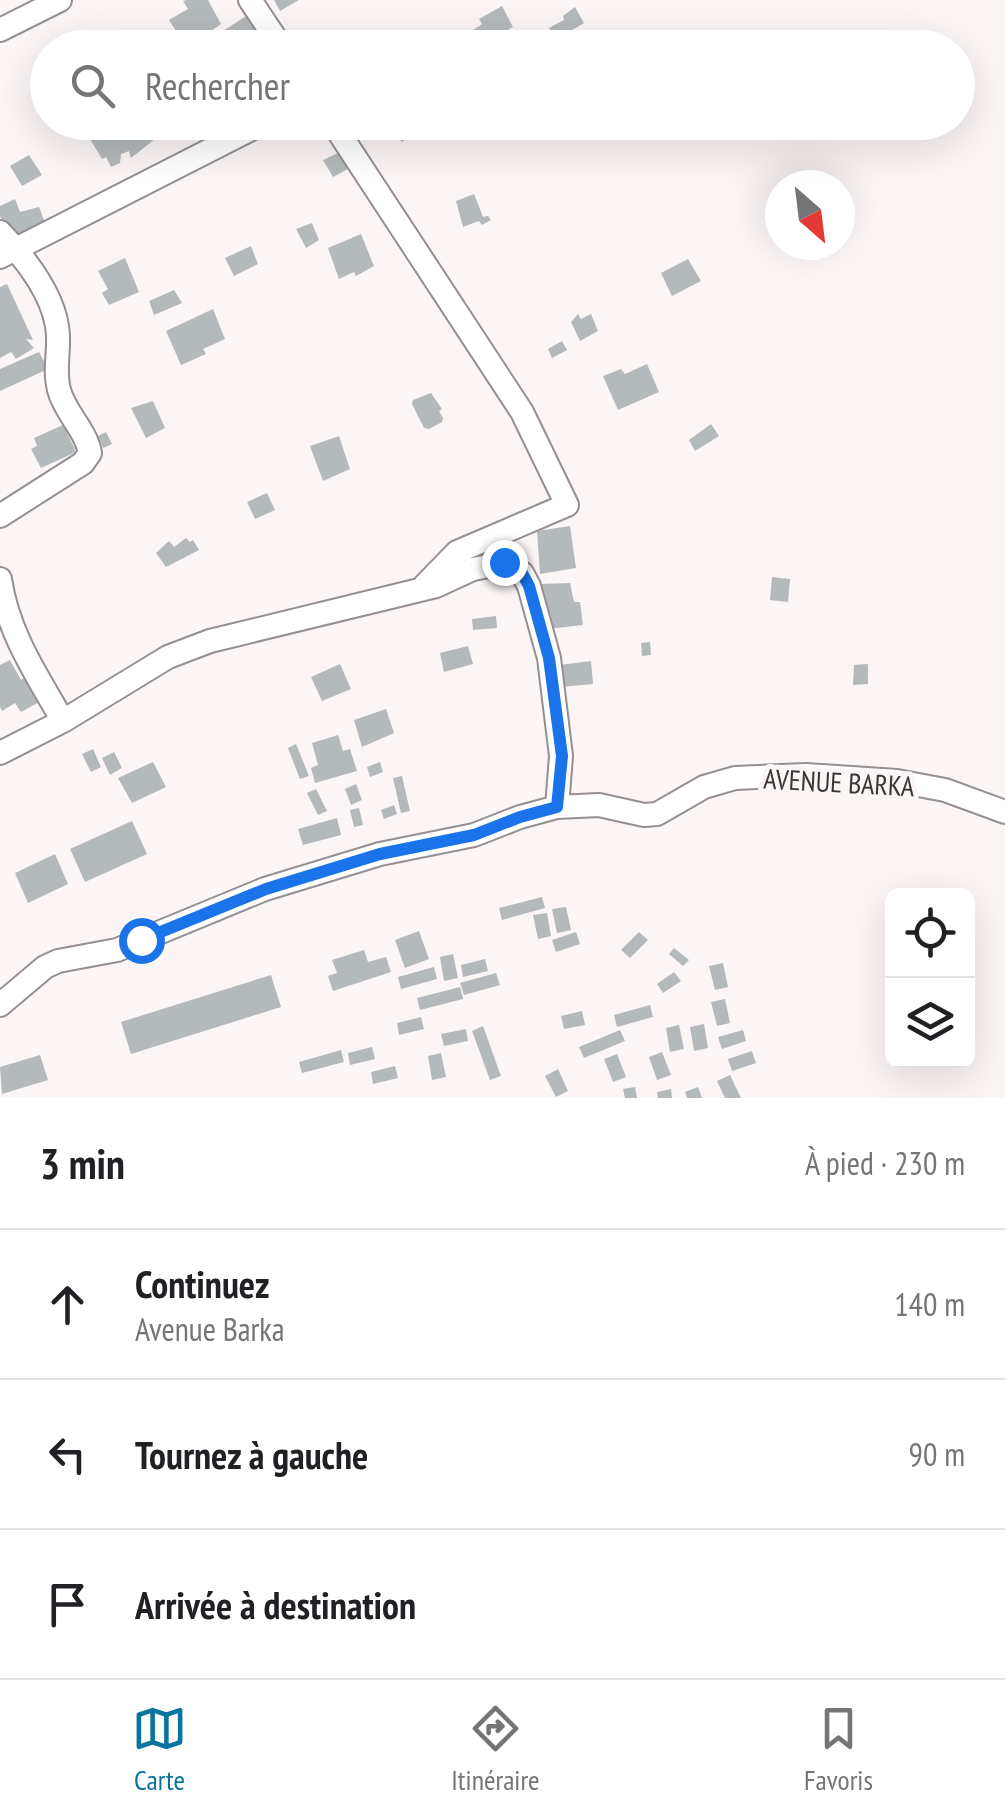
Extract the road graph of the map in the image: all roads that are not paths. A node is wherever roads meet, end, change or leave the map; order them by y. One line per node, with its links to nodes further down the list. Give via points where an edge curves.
1 (60, 0): 3 (street)
2 (250, 0): 4 (street)
3 (0, 30)
4 (270, 30)
5 (227, 140): 7 (street)
6 (344, 140): 10 (street, via 522,412 567,505 457,552)
7 (5, 246): 8 (street, via 30,268 52,312 58,387 90,453)
8 (0, 516)
9 (0, 579): 11 (street, via 16,640)
10 (421, 590): 11 (street, via 210,641 168,657); 13 (street, via 490,564 504,562 522,573 549,658 559,719)
11 (64, 721): 12 (street)
12 (0, 753)
13 (557, 807): 14 (street, AVENUE BARKA, via 657,814 735,778 806,775 945,790); 15 (street, AVENUE BARKA, via 266,889 117,950 58,961)
14 (1005, 812)
15 (0, 1006)

